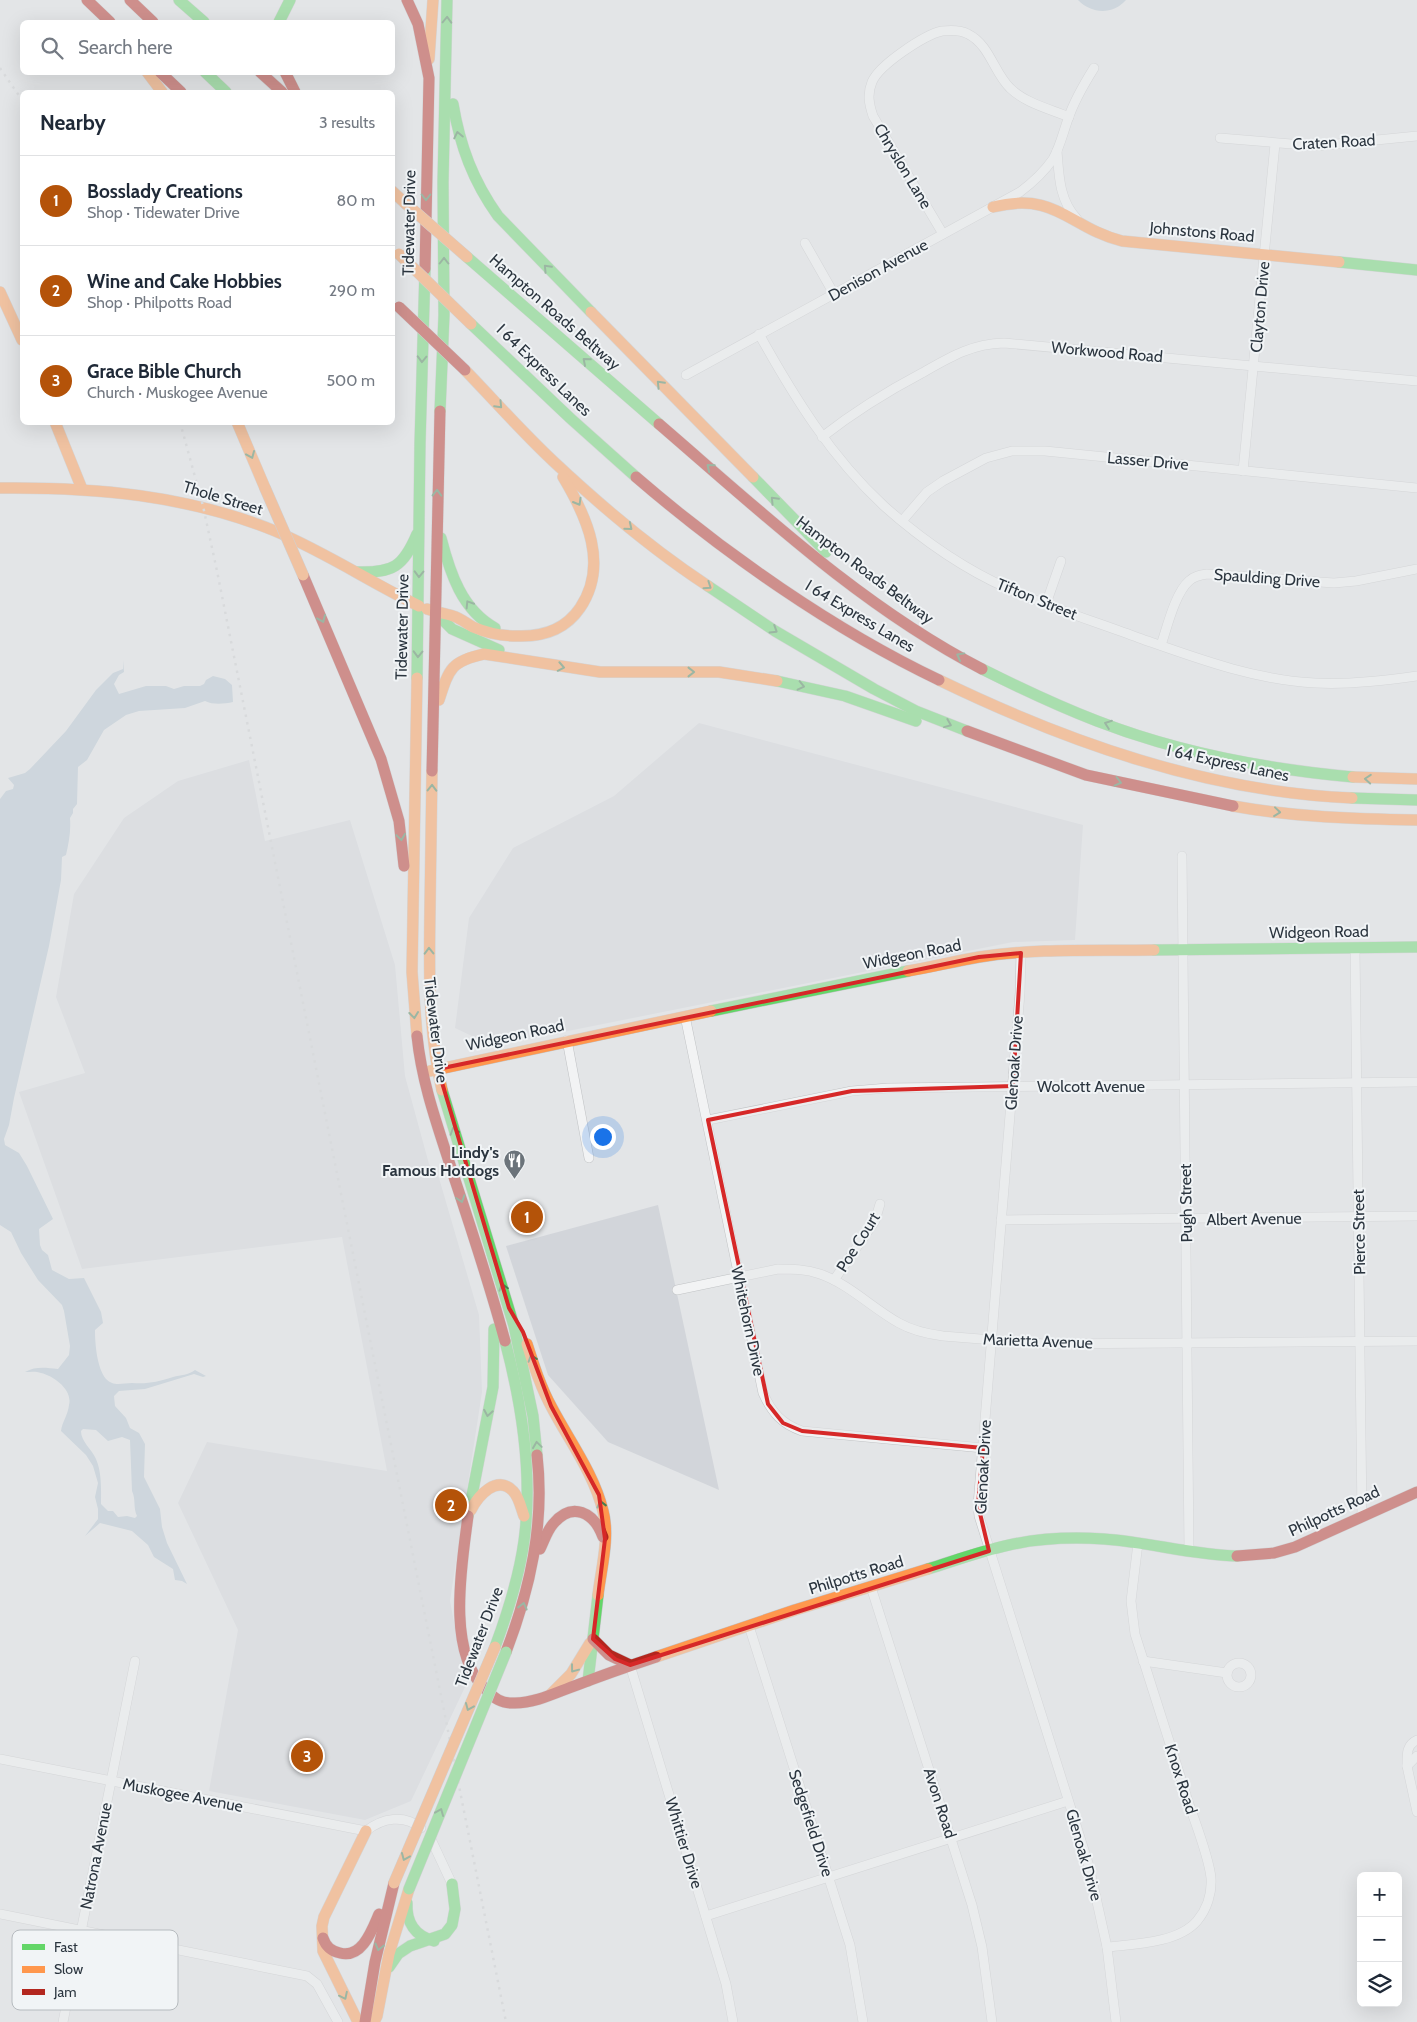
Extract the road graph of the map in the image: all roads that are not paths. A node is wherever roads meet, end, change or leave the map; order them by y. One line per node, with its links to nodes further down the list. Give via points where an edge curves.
1 (74, 0): 9 (main road)
2 (87, 0): 10 (main road)
3 (130, 0): 11 (main road)
4 (178, 0): 12 (main road)
5 (290, 0): 13 (main road)
6 (406, 0): 21 (main road, via 418,24)
7 (433, 0): 21 (main road, Tidewater Drive)
8 (447, 0): 14 (main road, Tidewater Drive, one-way to 8)
9 (94, 20)
10 (108, 20)
11 (151, 20)
12 (202, 20)
13 (280, 20)
14 (446, 38): 56 (main road, Tidewater Drive, one-way to 14, via 444,315); 64 (main road, one-way to 14, via 777,503 498,216 475,182 461,148 452,102)
15 (1094, 68): 27 (street, Denison Avenue)
16 (149, 75): 22 (main road)
17 (163, 75): 23 (main road)
18 (208, 75): 24 (main road)
19 (263, 75): 25 (main road)
20 (286, 75): 26 (main road)
21 (429, 78): 58 (main road, Tidewater Drive, one-way to 58)
22 (160, 90)
23 (179, 90)
24 (224, 90)
25 (280, 90)
26 (294, 90)
27 (1069, 117): 31 (street, Denison Avenue); 35 (street, Chryslon Lane, via 1016,94 978,42 962,32 952,30 935,34 885,64 873,80 869,96 873,116)
28 (1417, 136): 30 (street, Craten Road, via 1332,145)
29 (1220, 138): 30 (street, Craten Road)
30 (1275, 144): 38 (street, Clayton Drive)
31 (1058, 151): 33 (street, Denison Avenue, via 1031,184); 34 (street, Denison Avenue, via 1062,193)
32 (395, 194): 64 (main road, Hampton Roads Beltway, one-way to 32, bridge, via 837,574 634,404)
33 (993, 206): 34 (main road, Johnstons Road, via 1032,202); 35 (street, Denison Avenue)
34 (1080, 222): 38 (main road, Johnstons Road, via 1098,234 1122,241)
35 (943, 234): 41 (street, Denison Avenue)
36 (805, 243): 41 (street)
37 (396, 251): 73 (main road, I 64 Express Lanes, bridge, via 570,419 672,507 836,624 899,659 1002,711 1148,763 1260,788 1316,795)
38 (1264, 255): 39 (main road, Johnstons Road); 45 (street, Clayton Drive)
39 (1417, 270)
40 (0, 292): 44 (main road)
41 (834, 294): 43 (street, Denison Avenue)
42 (396, 304): 51 (main road, one-way to 51, bridge)
43 (759, 334): 46 (street, Denison Avenue); 50 (street, Tifton Street)
44 (20, 336)
45 (1254, 366): 47 (street, Workwood Road); 50 (street, Workwood Road, via 1004,342 987,344 963,351 878,396); 52 (street, Clayton Drive)
46 (686, 375)
47 (1417, 381)
48 (56, 425): 55 (main road)
49 (238, 425): 76 (main road, one-way to 76, bridge, via 369,730 391,789 399,821)
50 (822, 437): 57 (street, Tifton Street, via 863,486)
51 (552, 460): 66 (main road, Thole Street, one-way to 66, via 577,499 589,526 595,556 592,589 580,609 563,627 541,635); 71 (main road, one-way to 71, via 682,569 733,604 874,689 916,711)
52 (1243, 470): 54 (street, Lasser Drive); 57 (street, Lasser Drive, via 1045,451 1012,452 986,458 943,481 926,492)
53 (0, 488): 55 (main road, Thole Street)
54 (1417, 488)
55 (82, 489): 61 (main road, Thole Street, via 147,495 203,506 275,531)
56 (437, 520): 65 (main road, Tidewater Drive); 66 (main road, one-way to 56, via 478,617 470,608 451,569)
57 (902, 521): 62 (street, Tifton Street, via 978,573)
58 (420, 527): 61 (main road, via 409,554 401,564 382,572); 63 (main road, Tidewater Drive, one-way to 63)
59 (1061, 562): 62 (street)
60 (1417, 569): 67 (street, Spaulding Drive, via 1334,583 1207,574 1197,576 1188,581 1180,593)
61 (357, 572): 63 (main road, Thole Street)
62 (1046, 604): 67 (street, Tifton Street)
63 (419, 606): 65 (main road, Thole Street); 76 (main road, Tidewater Drive, one-way to 76)
64 (884, 608): 72 (main road, Hampton Roads Beltway, one-way to 64, via 1384,780 1306,773 1213,756 1165,743 1076,712 998,677)
65 (435, 612): 66 (main road, Thole Street, via 454,616 483,631); 68 (main road, via 452,629 483,644); 70 (main road, Tidewater Drive)
66 (506, 634)
67 (1161, 645): 69 (street, Tifton Street, via 1238,671 1314,683 1377,682)
68 (536, 662): 70 (main road, via 484,654 465,658 448,675); 71 (main road, one-way to 71, via 600,672 719,672 782,682 845,696 1001,756)
69 (1417, 676)
70 (433, 721): 83 (main road, Tidewater Drive, one-way to 70, via 428,948)
71 (1086, 775): 74 (main road, one-way to 74, via 1256,810 1338,819)
72 (1417, 779)
73 (1417, 800)
74 (1417, 820)
75 (1182, 856): 79 (street, Pugh Street)
76 (412, 925): 84 (main road, Tidewater Drive, one-way to 84, via 413,1004)
77 (1417, 947): 78 (main road, Widgeon Road)
78 (1355, 948): 79 (main road, Widgeon Road); 86 (street, Pierce Street)
79 (1182, 950): 80 (main road, Widgeon Road); 87 (street, Pugh Street)
80 (1021, 953): 81 (main road, Widgeon Road, via 979,957); 88 (street, Glenoak Drive)
81 (685, 1016): 82 (main road, Widgeon Road); 89 (street, Whitehorn Drive)
82 (566, 1040): 83 (main road, Widgeon Road); 90 (street)
83 (438, 1069): 84 (main road, Widgeon Road); 99 (main road, Tidewater Drive, one-way to 83)
84 (423, 1072): 100 (main road, Tidewater Drive, one-way to 100)
85 (1417, 1082): 86 (street, Wolcott Avenue)
86 (1358, 1083): 87 (street, Wolcott Avenue); 93 (street, Pierce Street)
87 (1184, 1084): 88 (street, Wolcott Avenue); 94 (street, Pugh Street)
88 (1012, 1086): 89 (street, Wolcott Avenue, via 888,1088 852,1092); 95 (street, Glenoak Drive)
89 (708, 1120): 96 (street, Whitehorn Drive)
90 (590, 1158)
91 (880, 1204): 97 (street, Poe Court, via 875,1221)
92 (1417, 1216): 93 (street, Albert Avenue)
93 (1359, 1218): 94 (street, Albert Avenue); 102 (street, Pierce Street)
94 (1186, 1219): 95 (street, Albert Avenue); 104 (street, Pugh Street)
95 (1001, 1220): 101 (street, Glenoak Drive)
96 (739, 1277): 97 (street, Marietta Avenue, via 793,1269); 98 (street, Marietta Avenue); 105 (street, Whitehorn Drive, via 763,1393 783,1423 812,1433)
97 (834, 1280): 101 (street, Marietta Avenue, via 912,1329 943,1336)
98 (677, 1290)
99 (509, 1308): 113 (main road, one-way to 99, via 604,1520 599,1495 551,1406 523,1332); 114 (main road, Tidewater Drive, one-way to 99, via 539,1518 538,1450)
100 (496, 1312): 107 (main road, Philpotts Road, one-way to 107, via 493,1387); 109 (main road, Tidewater Drive, via 525,1443)
101 (991, 1340): 104 (street, Marietta Avenue, via 1044,1344); 105 (street, Glenoak Drive)
102 (1360, 1341): 103 (street, Marietta Avenue); 104 (street, Marietta Avenue); 108 (street, Pierce Street)
103 (1417, 1341)
104 (1187, 1343): 112 (street, Pugh Street)
105 (982, 1448): 111 (street, Glenoak Drive, via 978,1505)
106 (1417, 1492): 108 (main road, Philpotts Road)
107 (468, 1516): 109 (main road, via 486,1489 504,1485 514,1493); 123 (main road, Philpotts Road, via 461,1602 469,1664 483,1688 504,1702 514,1703)
108 (1362, 1517): 112 (main road, Philpotts Road, via 1314,1540 1272,1554 1238,1557)
109 (526, 1525): 134 (main road, Tidewater Drive, one-way to 134, bridge, via 515,1588 495,1646)
110 (1138, 1542): 111 (main road, Philpotts Road, via 1057,1538); 112 (main road, Philpotts Road); 118 (street, Knox Road, via 1130,1601)
111 (989, 1551): 115 (main road, Philpotts Road); 129 (street, Glenoak Drive)
112 (1189, 1551)
113 (603, 1552): 114 (main road, via 602,1532 594,1518 582,1512 570,1512 554,1523); 117 (main road)
114 (532, 1567): 136 (main road, Tidewater Drive, one-way to 114, bridge, via 506,1652)
115 (871, 1587): 116 (main road, Philpotts Road); 132 (street, Avon Road)
116 (749, 1626): 120 (main road, Philpotts Road); 133 (street, Sedgefield Drive)
117 (593, 1639): 120 (main road, via 605,1653); 122 (main road); 123 (main road, one-way to 123, via 571,1674)
118 (1143, 1660): 121 (street); 143 (street, Knox Road, via 1196,1826 1211,1889 1204,1912 1178,1934)
119 (135, 1661): 128 (street, Natrona Avenue)
120 (630, 1665): 122 (main road, Philpotts Road); 138 (street, Whittier Drive)
121 (1227, 1674)
122 (588, 1680): 123 (main road, Philpotts Road)
123 (551, 1694)
124 (1417, 1740): 127 (street, via 1408,1748)
125 (1417, 1756): 127 (street)
126 (0, 1759): 128 (street, Muskogee Avenue)
127 (1408, 1766): 130 (street)
128 (111, 1781): 131 (street, Muskogee Avenue); 140 (street, Natrona Avenue)
129 (1068, 1801): 132 (street); 143 (street, Glenoak Drive, via 1089,1866)
130 (1417, 1812)
131 (366, 1831): 135 (street, via 392,1819 419,1825 428,1833); 141 (main road, via 324,1917)
132 (951, 1838): 133 (street); 152 (street, Avon Road, via 982,1947)
133 (829, 1877): 138 (street); 151 (street, Sedgefield Drive, via 850,1945)
134 (394, 1883): 141 (main road, via 361,1947 345,1955 326,1945); 148 (main road, Tidewater Drive, one-way to 148)
135 (452, 1884): 142 (main road, via 454,1921 448,1933)
136 (409, 1889): 142 (main road, via 406,1908 411,1926 425,1940); 145 (main road, Tidewater Drive)
137 (0, 1914): 139 (street)
138 (706, 1916): 150 (street, Whittier Drive, via 726,1984)
139 (77, 1930)
140 (82, 1930)
141 (322, 1936): 147 (main road, one-way to 147, via 323,1951)
142 (434, 1941): 145 (main road, via 412,1945 399,1952)
143 (1108, 1947): 153 (street, Glenoak Drive)
144 (178, 1950): 146 (street, via 307,1976 317,1984)
145 (383, 1980): 149 (main road, Tidewater Drive)
146 (338, 2022)
147 (358, 2022)
148 (365, 2022)
149 (374, 2022)
150 (733, 2022)
151 (863, 2022)
152 (992, 2022)
153 (1116, 2022)

